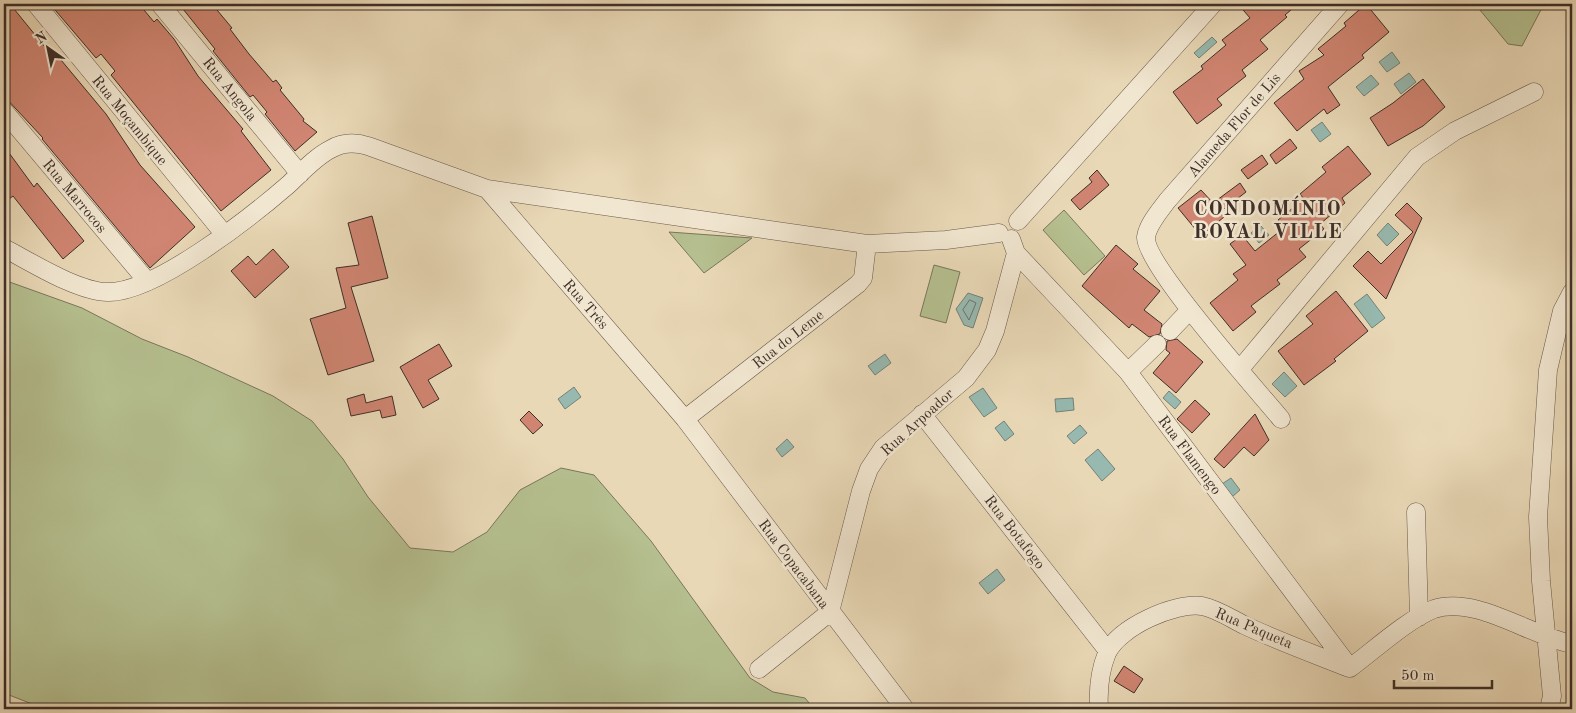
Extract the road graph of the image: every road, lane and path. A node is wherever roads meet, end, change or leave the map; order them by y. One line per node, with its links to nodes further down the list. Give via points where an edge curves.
1 (36, 4): 9 (street, Rua Moçambique)
2 (160, 4): 7 (street, Rua Angola)
3 (1214, 4): 10 (street, Rua Arpoador, via 1018,222 1019,232)
4 (1340, 4): 15 (street, Alameda Flor de Lis, via 1167,201 1150,225 1146,238 1151,253)
5 (1534, 92): 18 (street, via 1455,131 1418,157)
6 (4, 111): 13 (street, Rua Marrocos)
7 (300, 174): 8 (street, via 330,149 360,144); 9 (street)
8 (487, 189): 11 (street); 21 (street, Rua Três)
9 (224, 235): 13 (street, via 177,266)
10 (1009, 242): 11 (street, via 946,240); 19 (street, Rua Flamengo); 20 (street, Rua Arpoador, via 995,331 988,350 966,378)
11 (867, 244): 21 (street, Rua do Leme, via 864,269 858,284)
12 (4, 248): 13 (street, via 94,291 120,291)
13 (147, 281)
14 (1572, 292): 26 (street, via 1562,311 1548,370 1538,517)
15 (1189, 311): 16 (street); 18 (street)
16 (1170, 331)
17 (1157, 344): 19 (street)
18 (1240, 369): 22 (street)
19 (1128, 372): 29 (street, Rua Flamengo)
20 (922, 414): 24 (street, Rua Arpoador, via 883,448 869,469); 28 (street, Rua Botafogo)
21 (685, 419): 24 (street, Rua Copacabana)
22 (1281, 419)
23 (1416, 512): 25 (street)
24 (830, 612): 30 (street); 31 (street, Rua Copacabana)
25 (1419, 617): 26 (street, via 1435,609 1470,607); 29 (street)
26 (1546, 636): 27 (street); 33 (street, via 1552,696)
27 (1572, 644)
28 (1108, 651): 29 (street, Rua Paqueta, via 1145,620 1165,611 1203,606); 32 (street)
29 (1350, 668)
30 (758, 669)
31 (905, 709)
32 (1099, 709)
33 (1549, 709)

